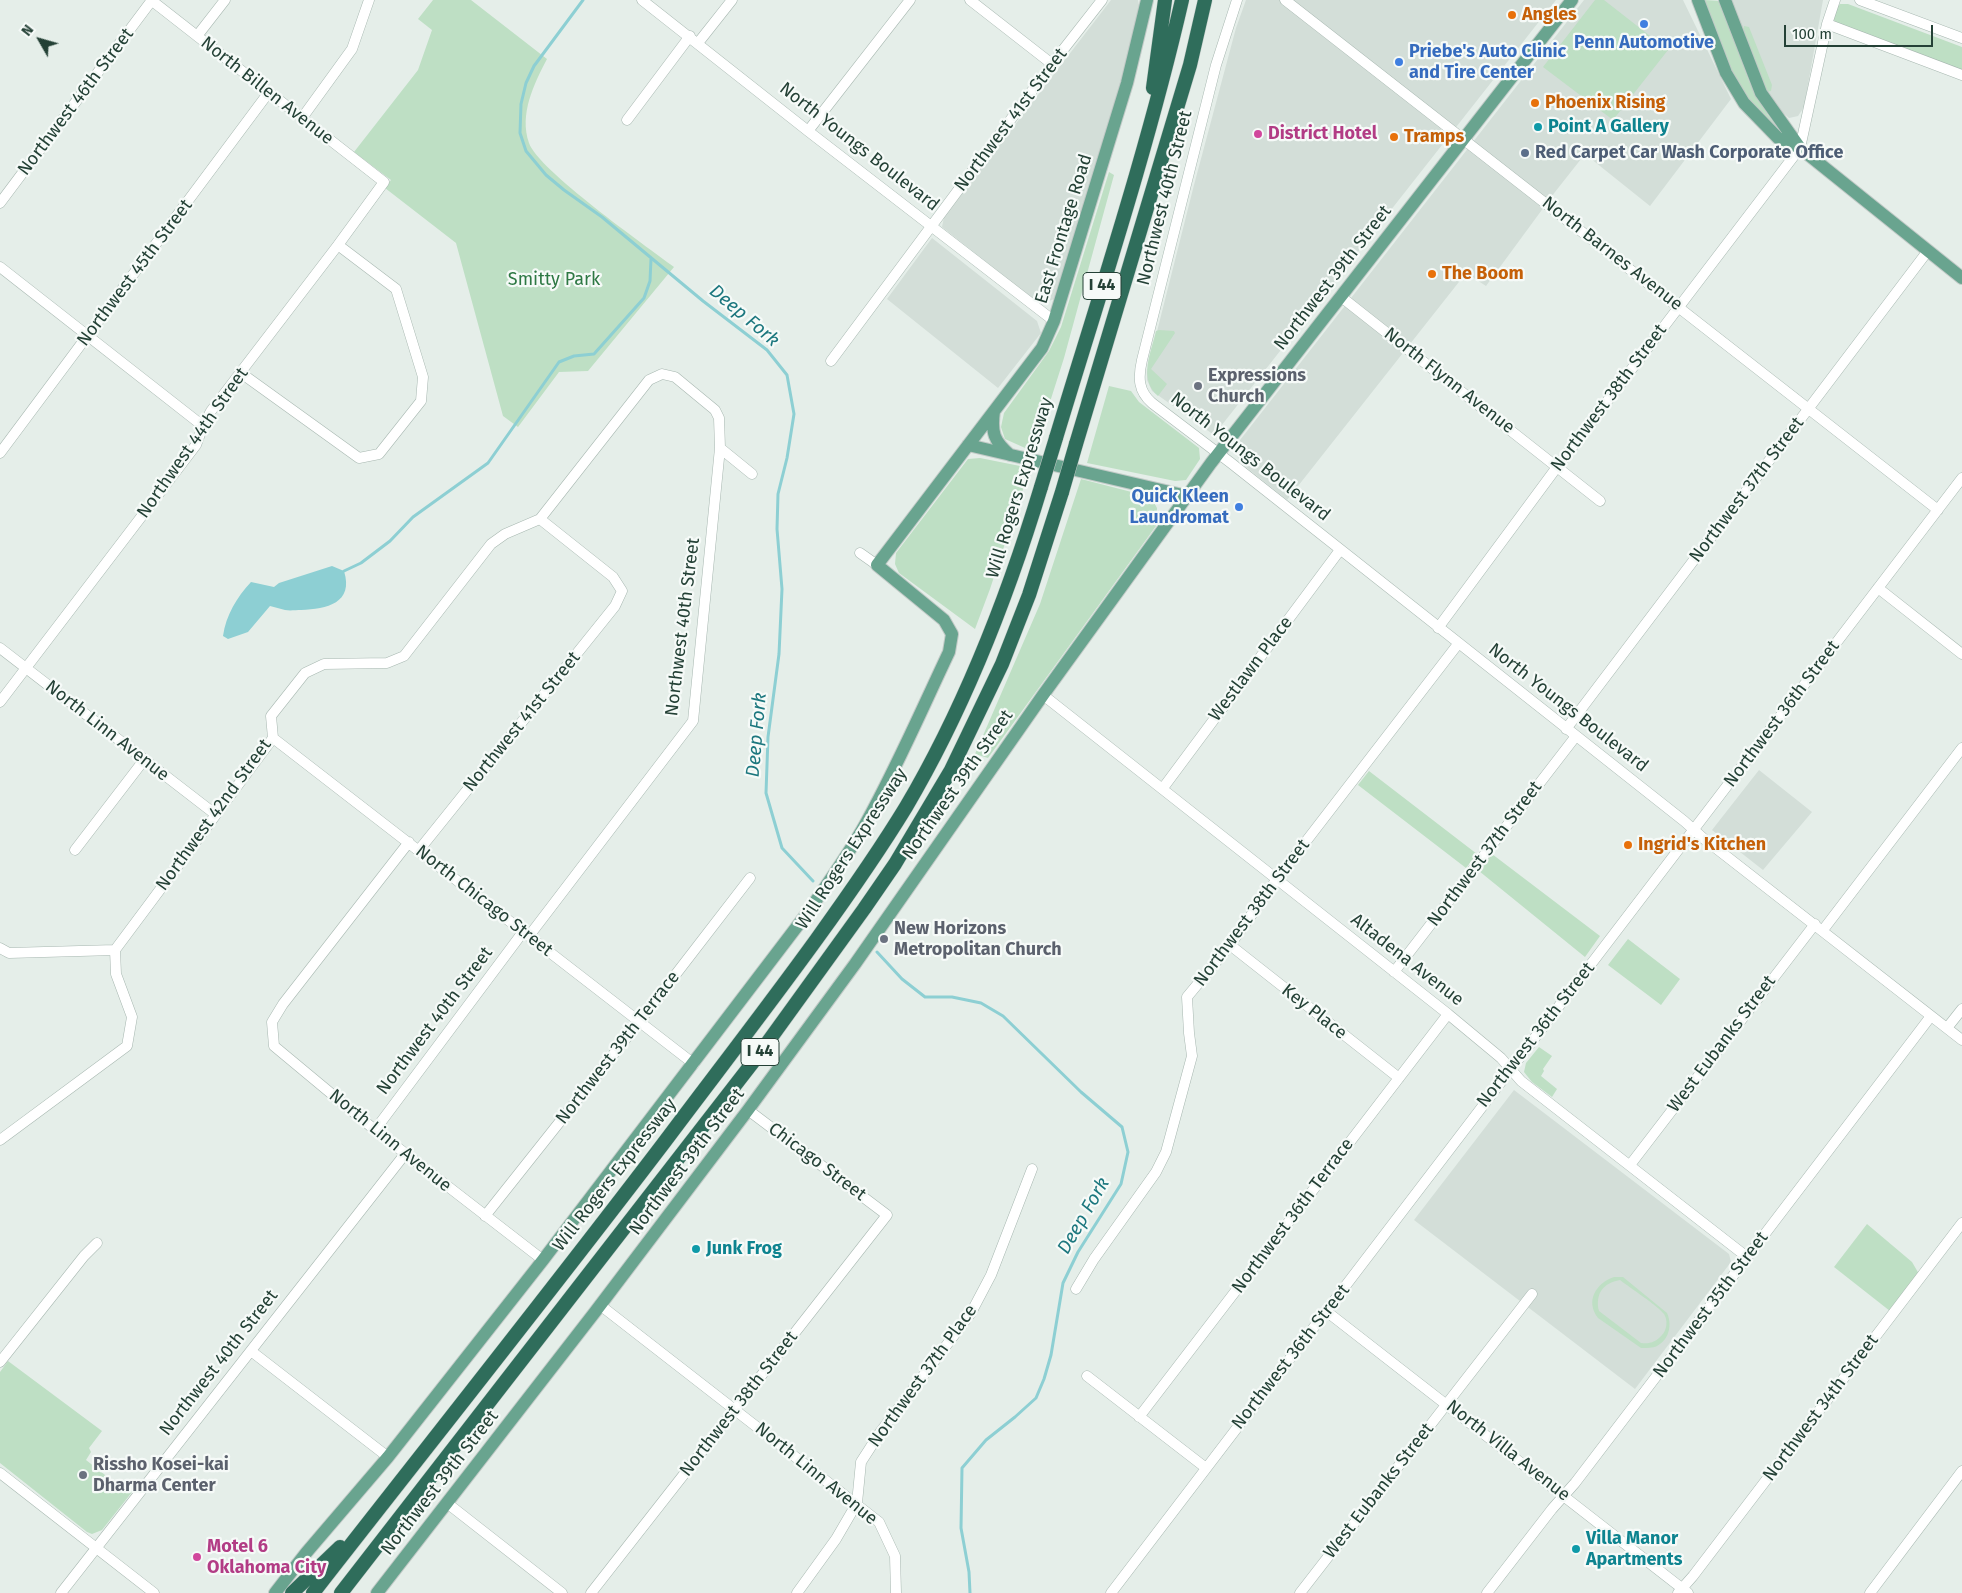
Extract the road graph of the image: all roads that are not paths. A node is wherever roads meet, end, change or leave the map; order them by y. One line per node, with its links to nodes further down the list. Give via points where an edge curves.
1 (152, 0): 21 (street, North Billen Avenue); 34 (street, Northwest 46th Street)
2 (225, 0): 21 (street)
3 (369, 0): 27 (street, via 352,49)
4 (642, 0): 23 (street, North Youngs Boulevard)
5 (732, 0): 23 (street)
6 (910, 0): 29 (street)
7 (970, 0): 24 (street)
8 (1102, 0): 24 (street, Northwest 41st Street)
9 (1147, 0): 42 (main road, East Frontage Road, via 1128,83)
10 (1165, 0): 30 (highway)
11 (1182, 0): 30 (highway, Will Rogers Expressway / I 44)
12 (1205, 0): 132 (highway, I 44, bridge, via 1190,65 1029,595 1002,664 951,770 895,864 751,1064)
13 (1237, 0): 46 (street, Northwest 40th Street, via 1214,74 1140,370 1142,393)
14 (1285, 0): 31 (street, North Barnes Avenue)
15 (1572, 0): 31 (main road, Northwest 39th Street)
16 (1698, 0): 32 (main road, via 1726,74 1744,103 1778,138)
17 (1725, 0): 32 (main road, via 1761,93)
18 (1835, 0): 20 (street, Northwest 38th Street)
19 (1860, 0): 22 (street)
20 (1827, 24): 25 (street); 32 (street, Northwest 38th Street)
21 (197, 36): 26 (street, North Billen Avenue)
22 (1962, 38)
23 (694, 39): 28 (street); 29 (street, North Youngs Boulevard)
24 (1052, 64): 35 (street, Northwest 41st Street)
25 (1962, 75)
26 (269, 92): 27 (street, North Billen Avenue); 43 (street, Northwest 45th Street)
27 (302, 118): 33 (street, North Billen Avenue)
28 (627, 120)
29 (808, 131): 35 (street, North Youngs Boulevard)
30 (1148, 134): 130 (highway, Will Rogers Expressway / I 44, bridge, via 1008,588 974,674 928,767 872,860 801,961 600,1226)
31 (1463, 138): 40 (main road, Northwest 39th Street); 41 (street, North Barnes Avenue)
32 (1800, 148): 37 (main road); 41 (street, Northwest 38th Street)
33 (384, 182): 36 (street, Northwest 44th Street)
34 (0, 203)
35 (932, 226): 42 (street, North Youngs Boulevard); 44 (street, Northwest 41st Street)
36 (338, 246): 45 (street, Northwest 44th Street); 45 (street, via 396,289 423,377 420,401 379,454 359,458)
37 (1927, 252): 39 (main road); 47 (street, Northwest 37th Street)
38 (0, 267): 43 (street)
39 (1962, 278)
40 (1340, 296): 53 (main road, Northwest 39th Street); 55 (street, North Flynn Avenue)
41 (1679, 307): 47 (street, North Barnes Avenue); 55 (street, Northwest 38th Street)
42 (1054, 321): 48 (main road, East Frontage Road, via 1042,348)
43 (87, 337): 49 (street); 52 (street, Northwest 45th Street)
44 (831, 361)
45 (241, 372): 49 (street, Northwest 44th Street)
46 (1152, 403): 53 (street, North Youngs Boulevard)
47 (1810, 408): 60 (street, North Barnes Avenue); 73 (street, Northwest 37th Street)
48 (994, 411): 50 (main road, East Frontage Road); 54 (main road, via 994,436)
49 (203, 426): 70 (street, Northwest 44th Street, via 196,445)
50 (968, 445): 54 (main road); 64 (main road)
51 (720, 448): 56 (street); 61 (street, Northwest 42nd Street, via 719,418 715,410 675,377 662,374 648,380); 87 (street, Northwest 40th Street, via 693,721)
52 (0, 453)
53 (1218, 453): 58 (main road, Northwest 39th Street); 62 (street, North Youngs Boulevard)
54 (1010, 455): 58 (main road)
55 (1557, 467): 59 (street, North Flynn Avenue); 66 (street, Northwest 38th Street)
56 (752, 474)
57 (1962, 478): 60 (street, Northwest 36th Street)
58 (1187, 496): 71 (main road, Northwest 39th Street)
59 (1600, 501)
60 (1938, 510): 65 (street, Northwest 36th Street)
61 (540, 519): 75 (street, Northwest 42nd Street, via 505,534 491,544 404,656 387,663 324,664 305,673 271,716); 83 (street, Northwest 41st Street, via 613,577 622,591 615,606)
62 (1340, 550): 66 (street, North Youngs Boulevard); 78 (street, Westlawn Place)
63 (860, 553): 64 (street)
64 (877, 565): 98 (main road, via 944,620 950,630 949,652 866,823 808,912)
65 (1878, 588): 69 (street); 80 (street, Northwest 36th Street)
66 (1438, 628): 67 (street, North Youngs Boulevard)
67 (1458, 644): 73 (street, North Youngs Boulevard); 85 (street, Northwest 38th Street)
68 (0, 648): 70 (street, North Linn Avenue)
69 (1962, 654)
70 (26, 668): 72 (street, Northwest 44th Street); 77 (street, North Linn Avenue)
71 (1043, 694): 78 (street, Altadena Avenue); 101 (main road, Northwest 39th Street, via 871,941)
72 (0, 702)
73 (1566, 729): 74 (street, North Youngs Boulevard)
74 (1576, 736): 80 (street, North Youngs Boulevard); 91 (street, Northwest 37th Street)
75 (273, 738): 79 (street, Northwest 42nd Street); 81 (street, North Chicago Street)
76 (1962, 748): 86 (street, West Eubanks Street)
77 (144, 760): 79 (street, North Linn Avenue); 82 (street)
78 (1163, 788): 85 (street, Altadena Avenue)
79 (215, 814): 90 (street, Northwest 42nd Street)
80 (1694, 830): 86 (street, North Youngs Boulevard); 99 (street, Northwest 36th Street)
81 (409, 842): 83 (street, North Chicago Street); 102 (street, North Linn Avenue, via 272,1022 274,1046)
82 (75, 850)
83 (419, 850): 87 (street, North Chicago Street)
84 (750, 878): 95 (street, Northwest 39th Terrace)
85 (1277, 879): 88 (street, Northwest 38th Street); 91 (street, Altadena Avenue)
86 (1819, 927): 94 (street, North Youngs Boulevard); 105 (street, West Eubanks Street)
87 (526, 934): 95 (street, North Chicago Street); 102 (street, Northwest 40th Street)
88 (1230, 945): 100 (street, Key Place); 113 (street, Northwest 38th Street, via 1187,997 1192,1056 1166,1152 1156,1172)
89 (0, 948): 90 (street, via 9,953)
90 (115, 950): 103 (street, via 116,974 132,1017 127,1046)
91 (1394, 972): 93 (street, Altadena Avenue)
92 (1962, 1009): 96 (street)
93 (1448, 1014): 99 (street, Altadena Avenue); 100 (street, Northwest 36th Terrace)
94 (1931, 1016): 96 (street, North Youngs Boulevard); 111 (street, Northwest 35th Street)
95 (640, 1022): 98 (street, North Chicago Street); 108 (street, Northwest 39th Terrace)
96 (1947, 1028): 97 (street, North Youngs Boulevard)
97 (1962, 1040)
98 (694, 1064): 112 (main road)
99 (1511, 1069): 105 (street, Altadena Avenue, via 1521,1081); 116 (street, Northwest 36th Street)
100 (1398, 1078): 122 (street, Northwest 36th Terrace)
101 (748, 1110): 107 (street, Chicago Street); 115 (main road, Northwest 39th Street)
102 (375, 1130): 104 (street, North Linn Avenue)
103 (0, 1140)
104 (405, 1154): 108 (street, North Linn Avenue); 117 (street, Northwest 40th Street)
105 (1630, 1165): 111 (street, Altadena Avenue)
106 (1032, 1169): 129 (street, Northwest 37th Place, via 991,1275 971,1313 861,1462)
107 (887, 1215): 121 (street, Northwest 38th Street)
108 (485, 1216): 112 (street, North Linn Avenue)
109 (1962, 1223): 133 (street, Northwest 34th Street)
110 (97, 1243): 118 (street)
111 (1747, 1257): 127 (street, Northwest 35th Street)
112 (544, 1260): 123 (main road)
113 (1076, 1289)
114 (1532, 1294): 120 (street, West Eubanks Street)
115 (600, 1305): 121 (street, North Linn Avenue); 128 (main road, Northwest 39th Street)
116 (1326, 1310): 120 (street, North Villa Avenue); 124 (street, Northwest 36th Street)
117 (251, 1351): 123 (street); 131 (street, Northwest 40th Street)
118 (0, 1362)
119 (1087, 1376): 122 (street)
120 (1447, 1403): 127 (street, North Villa Avenue); 147 (street, West Eubanks Street)
121 (735, 1411): 129 (street, North Linn Avenue); 143 (street, Northwest 38th Street)
122 (1139, 1417): 124 (street)
123 (388, 1457): 136 (main road)
124 (1206, 1468): 146 (street, Northwest 36th Street)
125 (1962, 1471): 149 (street)
126 (0, 1473): 131 (street)
127 (1564, 1495): 133 (street, North Villa Avenue); 148 (street, Northwest 35th Street)
128 (447, 1503): 141 (main road, Northwest 39th Street); 142 (street)
129 (857, 1503): 144 (street, via 836,1539); 145 (street, North Linn Avenue, via 879,1522 895,1556)
130 (373, 1516): 137 (highway); 138 (highway, Will Rogers Expressway / I 44)
131 (96, 1548): 134 (street, Northwest 40th Street); 135 (street)
132 (368, 1558): 139 (highway, I 44); 140 (highway)
133 (1683, 1591)
134 (61, 1593)
135 (154, 1593)
136 (275, 1593)
137 (292, 1593)
138 (314, 1593)
139 (341, 1593)
140 (347, 1593)
141 (377, 1593)
142 (562, 1593)
143 (591, 1593)
144 (796, 1593)
145 (896, 1593)
146 (1111, 1593)
147 (1300, 1593)
148 (1487, 1593)
149 (1870, 1593)

